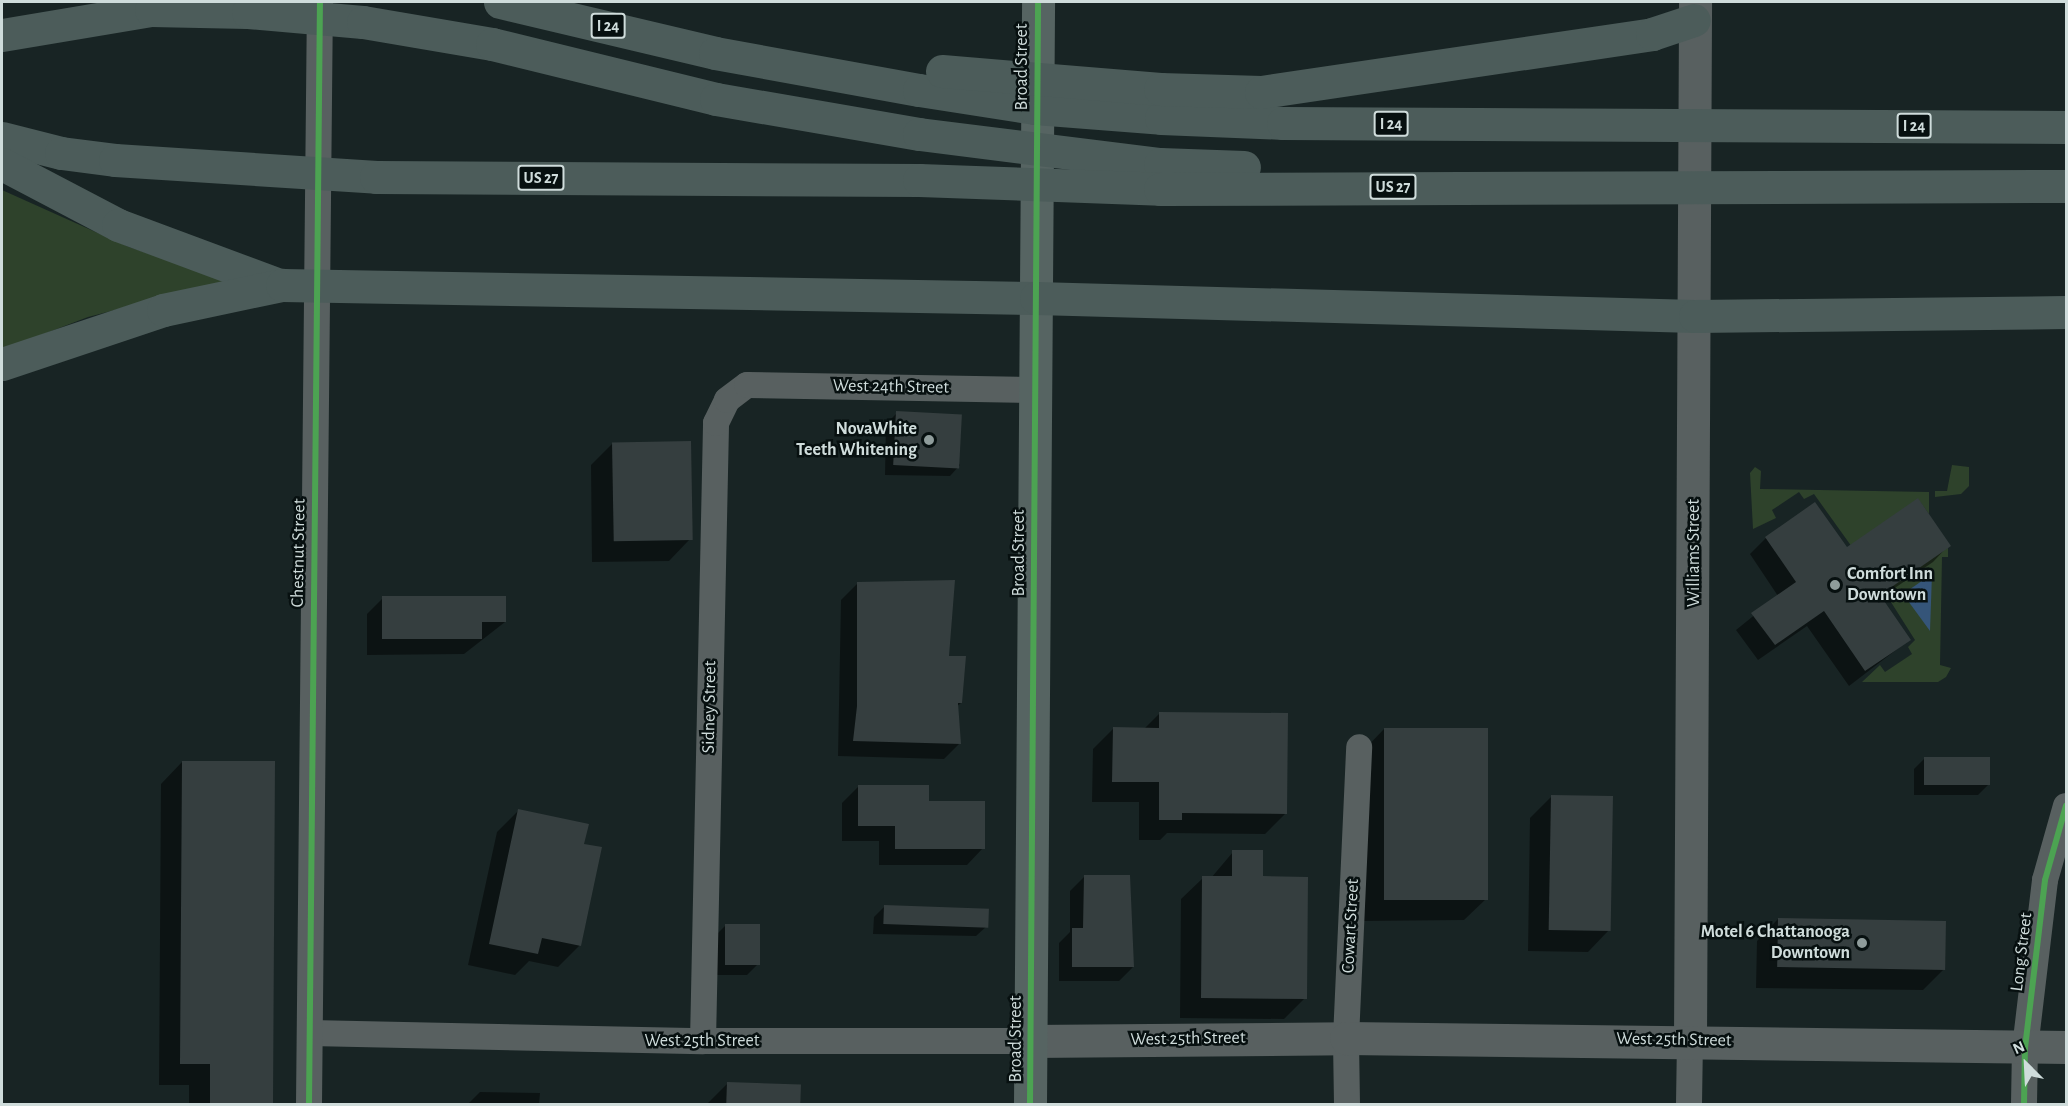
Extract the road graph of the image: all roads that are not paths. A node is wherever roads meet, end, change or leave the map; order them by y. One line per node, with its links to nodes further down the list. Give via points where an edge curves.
1 (320, 2): 21 (street, Chestnut Street)
2 (1038, 2): 13 (main road, Broad Street)
3 (514, 4): 6 (highway, I 24, via 918,78 964,75)
4 (1694, 11): 6 (highway, via 1652,34); 15 (street, Williams Street)
5 (2, 35): 10 (highway, via 151,10 248,12 363,22 492,44 716,99)
6 (1161, 104): 7 (highway, I 24, via 1621,125)
7 (2067, 126)
8 (2, 138): 10 (highway, US 27, via 61,153 376,177 920,180)
9 (2, 164): 12 (highway, via 118,225)
10 (1160, 176): 11 (highway, US 27, via 1626,185)
11 (2067, 186)
12 (282, 285): 13 (highway); 16 (highway, via 154,312)
13 (1036, 298): 15 (highway); 18 (main road, Broad Street)
14 (2067, 312): 15 (highway)
15 (1695, 316): 23 (street, Williams Street)
16 (2, 364)
17 (747, 385): 18 (street, West 24th Street); 24 (street, Sidney Street, via 727,400 716,423)
18 (1035, 390): 25 (main road, Broad Street)
19 (1359, 747): 22 (street, Cowart Street)
20 (2067, 806): 27 (street, Long Street, via 2045,880)
21 (310, 1033): 24 (street, West 25th Street); 28 (street, Chestnut Street)
22 (1346, 1038): 23 (street, West 25th Street); 25 (street, West 25th Street); 30 (street, Cowart Street)
23 (1690, 1040): 27 (street, West 25th Street); 31 (street, Williams Street)
24 (703, 1041): 25 (street, West 25th Street)
25 (1030, 1041): 29 (main road, Broad Street)
26 (2067, 1047): 27 (street, West 25th Street)
27 (2025, 1048): 32 (street, Long Street)
28 (309, 1104)
29 (1030, 1104)
30 (1347, 1104)
31 (1689, 1104)
32 (2024, 1104)

